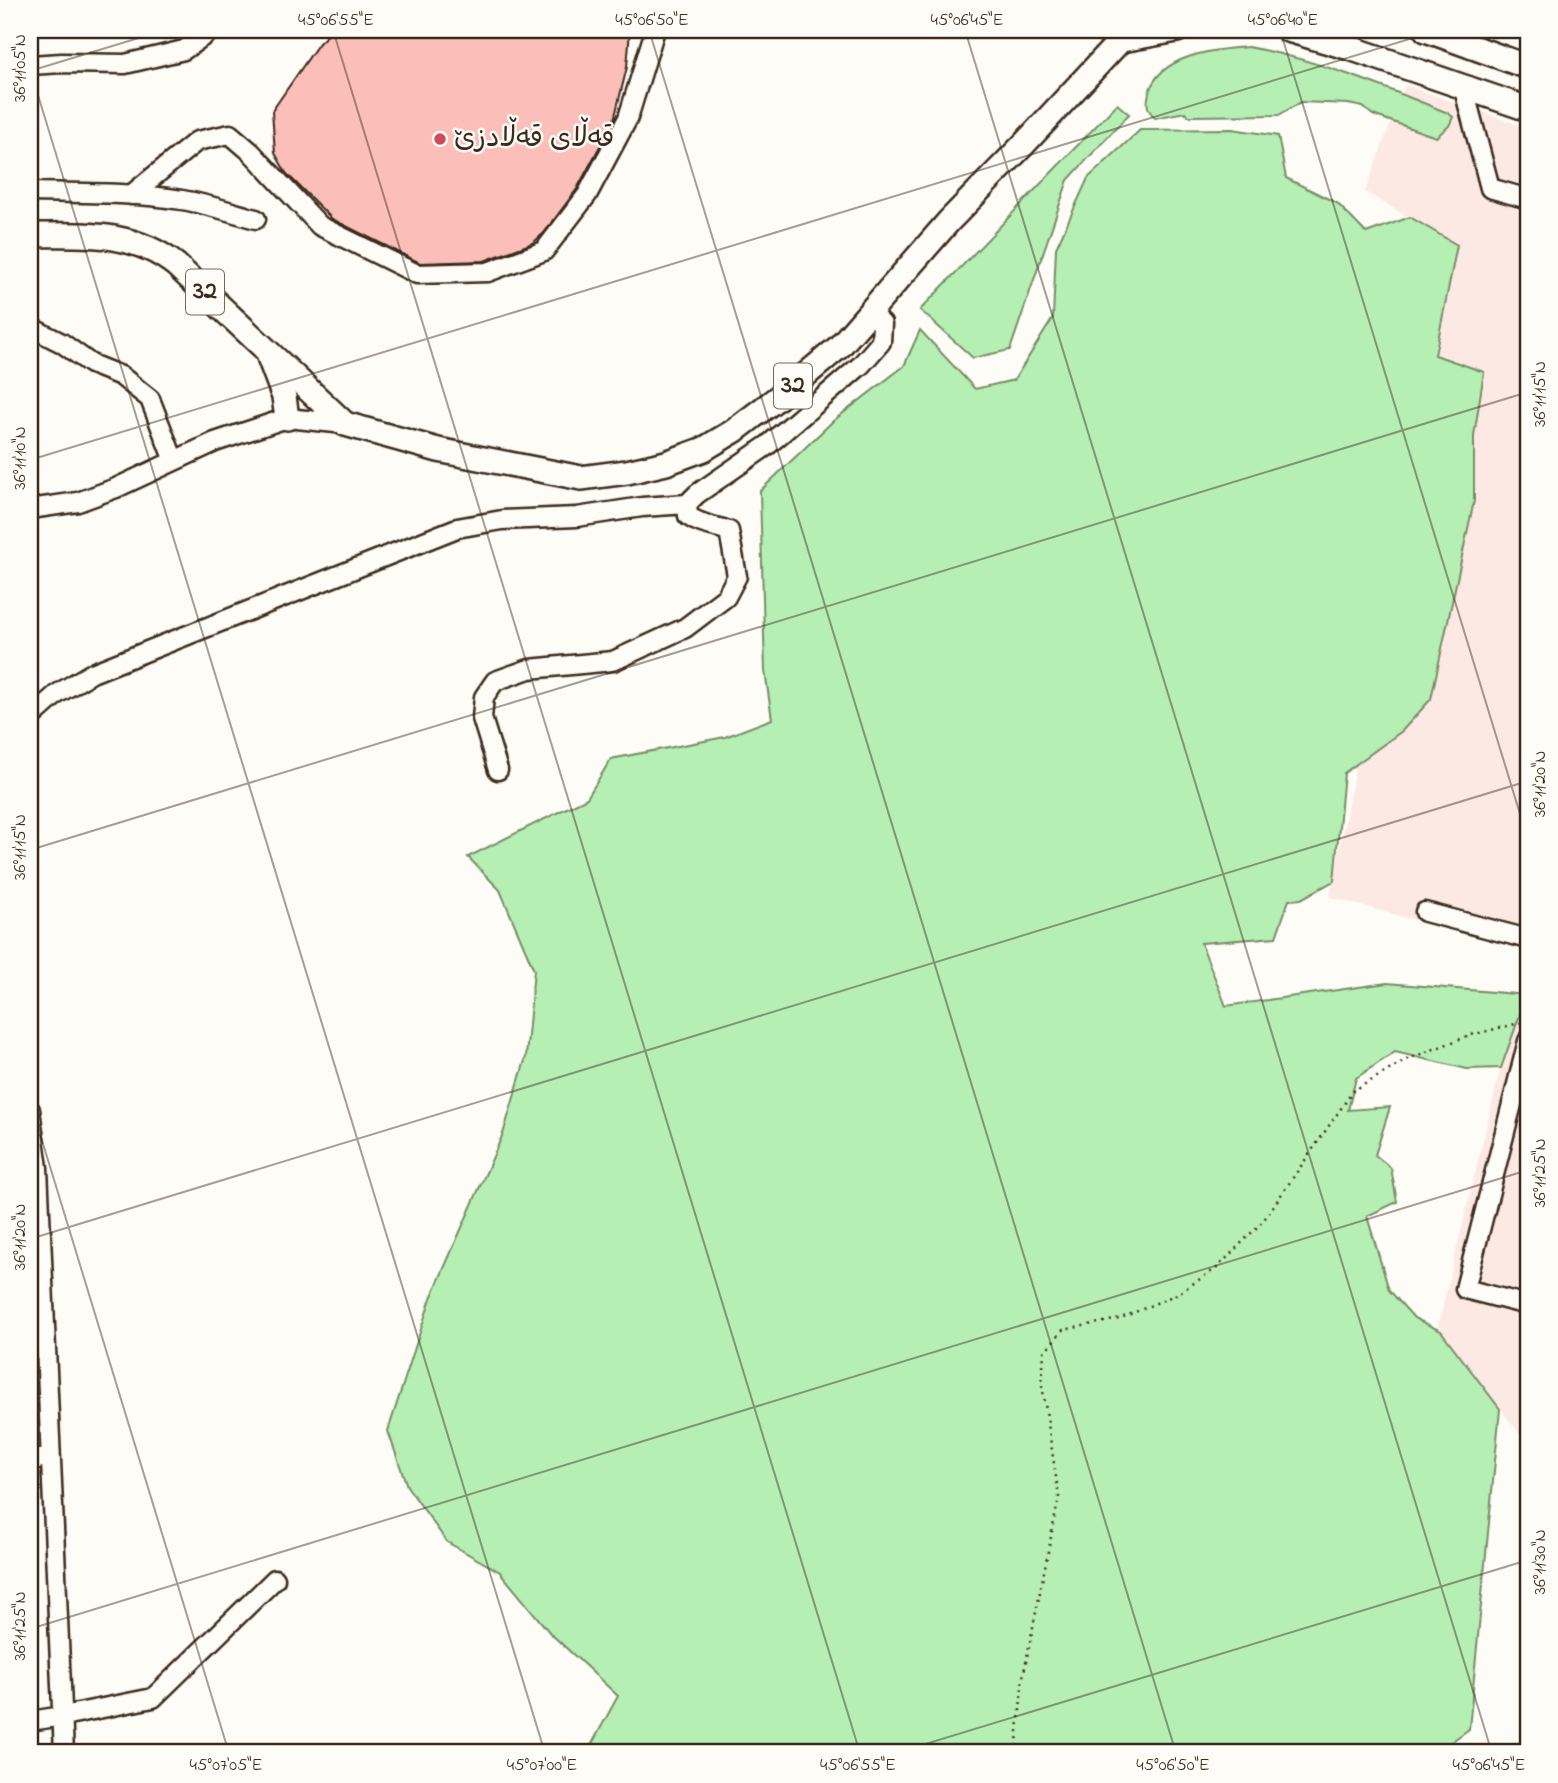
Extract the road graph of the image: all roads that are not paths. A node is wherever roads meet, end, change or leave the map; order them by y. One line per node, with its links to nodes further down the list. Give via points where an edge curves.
1 (212, 30): 8 (street, via 184,50 125,64)
2 (654, 30): 13 (street, via 628,118 586,195 544,251 488,272 417,274 320,226 230,134 197,141)
3 (1177, 30): 6 (main road, 32)
4 (1288, 30): 10 (main road)
5 (1426, 30): 7 (main road)
6 (1126, 35): 17 (main road, 32)
7 (1477, 49): 9 (main road); 10 (main road)
8 (30, 65)
9 (1528, 67)
10 (1463, 86): 11 (main road); 14 (street, via 1490,188)
11 (1528, 109)
12 (30, 192): 13 (street)
13 (131, 195): 15 (street, via 182,200)
14 (1528, 199)
15 (256, 219)
16 (30, 235): 19 (main road, 32, via 118,237 154,249)
17 (869, 312): 21 (main road, 32, via 840,346 734,431 704,449 627,472 581,478 438,450); 23 (street, via 881,324 881,342 861,365 768,445)
18 (30, 327): 22 (street, via 91,364 121,376 150,398)
19 (265, 348): 20 (main road); 21 (main road, 32)
20 (287, 418): 21 (street); 22 (street)
21 (345, 424)
22 (174, 461): 24 (street, via 78,502)
23 (687, 504): 25 (street, via 457,528 92,673 57,694); 26 (street, via 688,516 697,523 714,525 730,539 737,576 726,597 685,628 613,662 529,669 495,681 484,697 482,718)
24 (30, 509)
25 (30, 718)
26 (498, 770)
27 (1425, 912): 28 (street)
28 (1528, 939)
29 (1528, 1041): 31 (street, via 1465,1289)
30 (30, 1110): 32 (street, via 38,1168)
31 (1528, 1304)
32 (50, 1456): 33 (street); 35 (street)
33 (30, 1461)
34 (275, 1579): 35 (street, via 153,1698)
35 (63, 1716): 36 (street); 37 (street)
36 (30, 1721)
37 (64, 1753)

